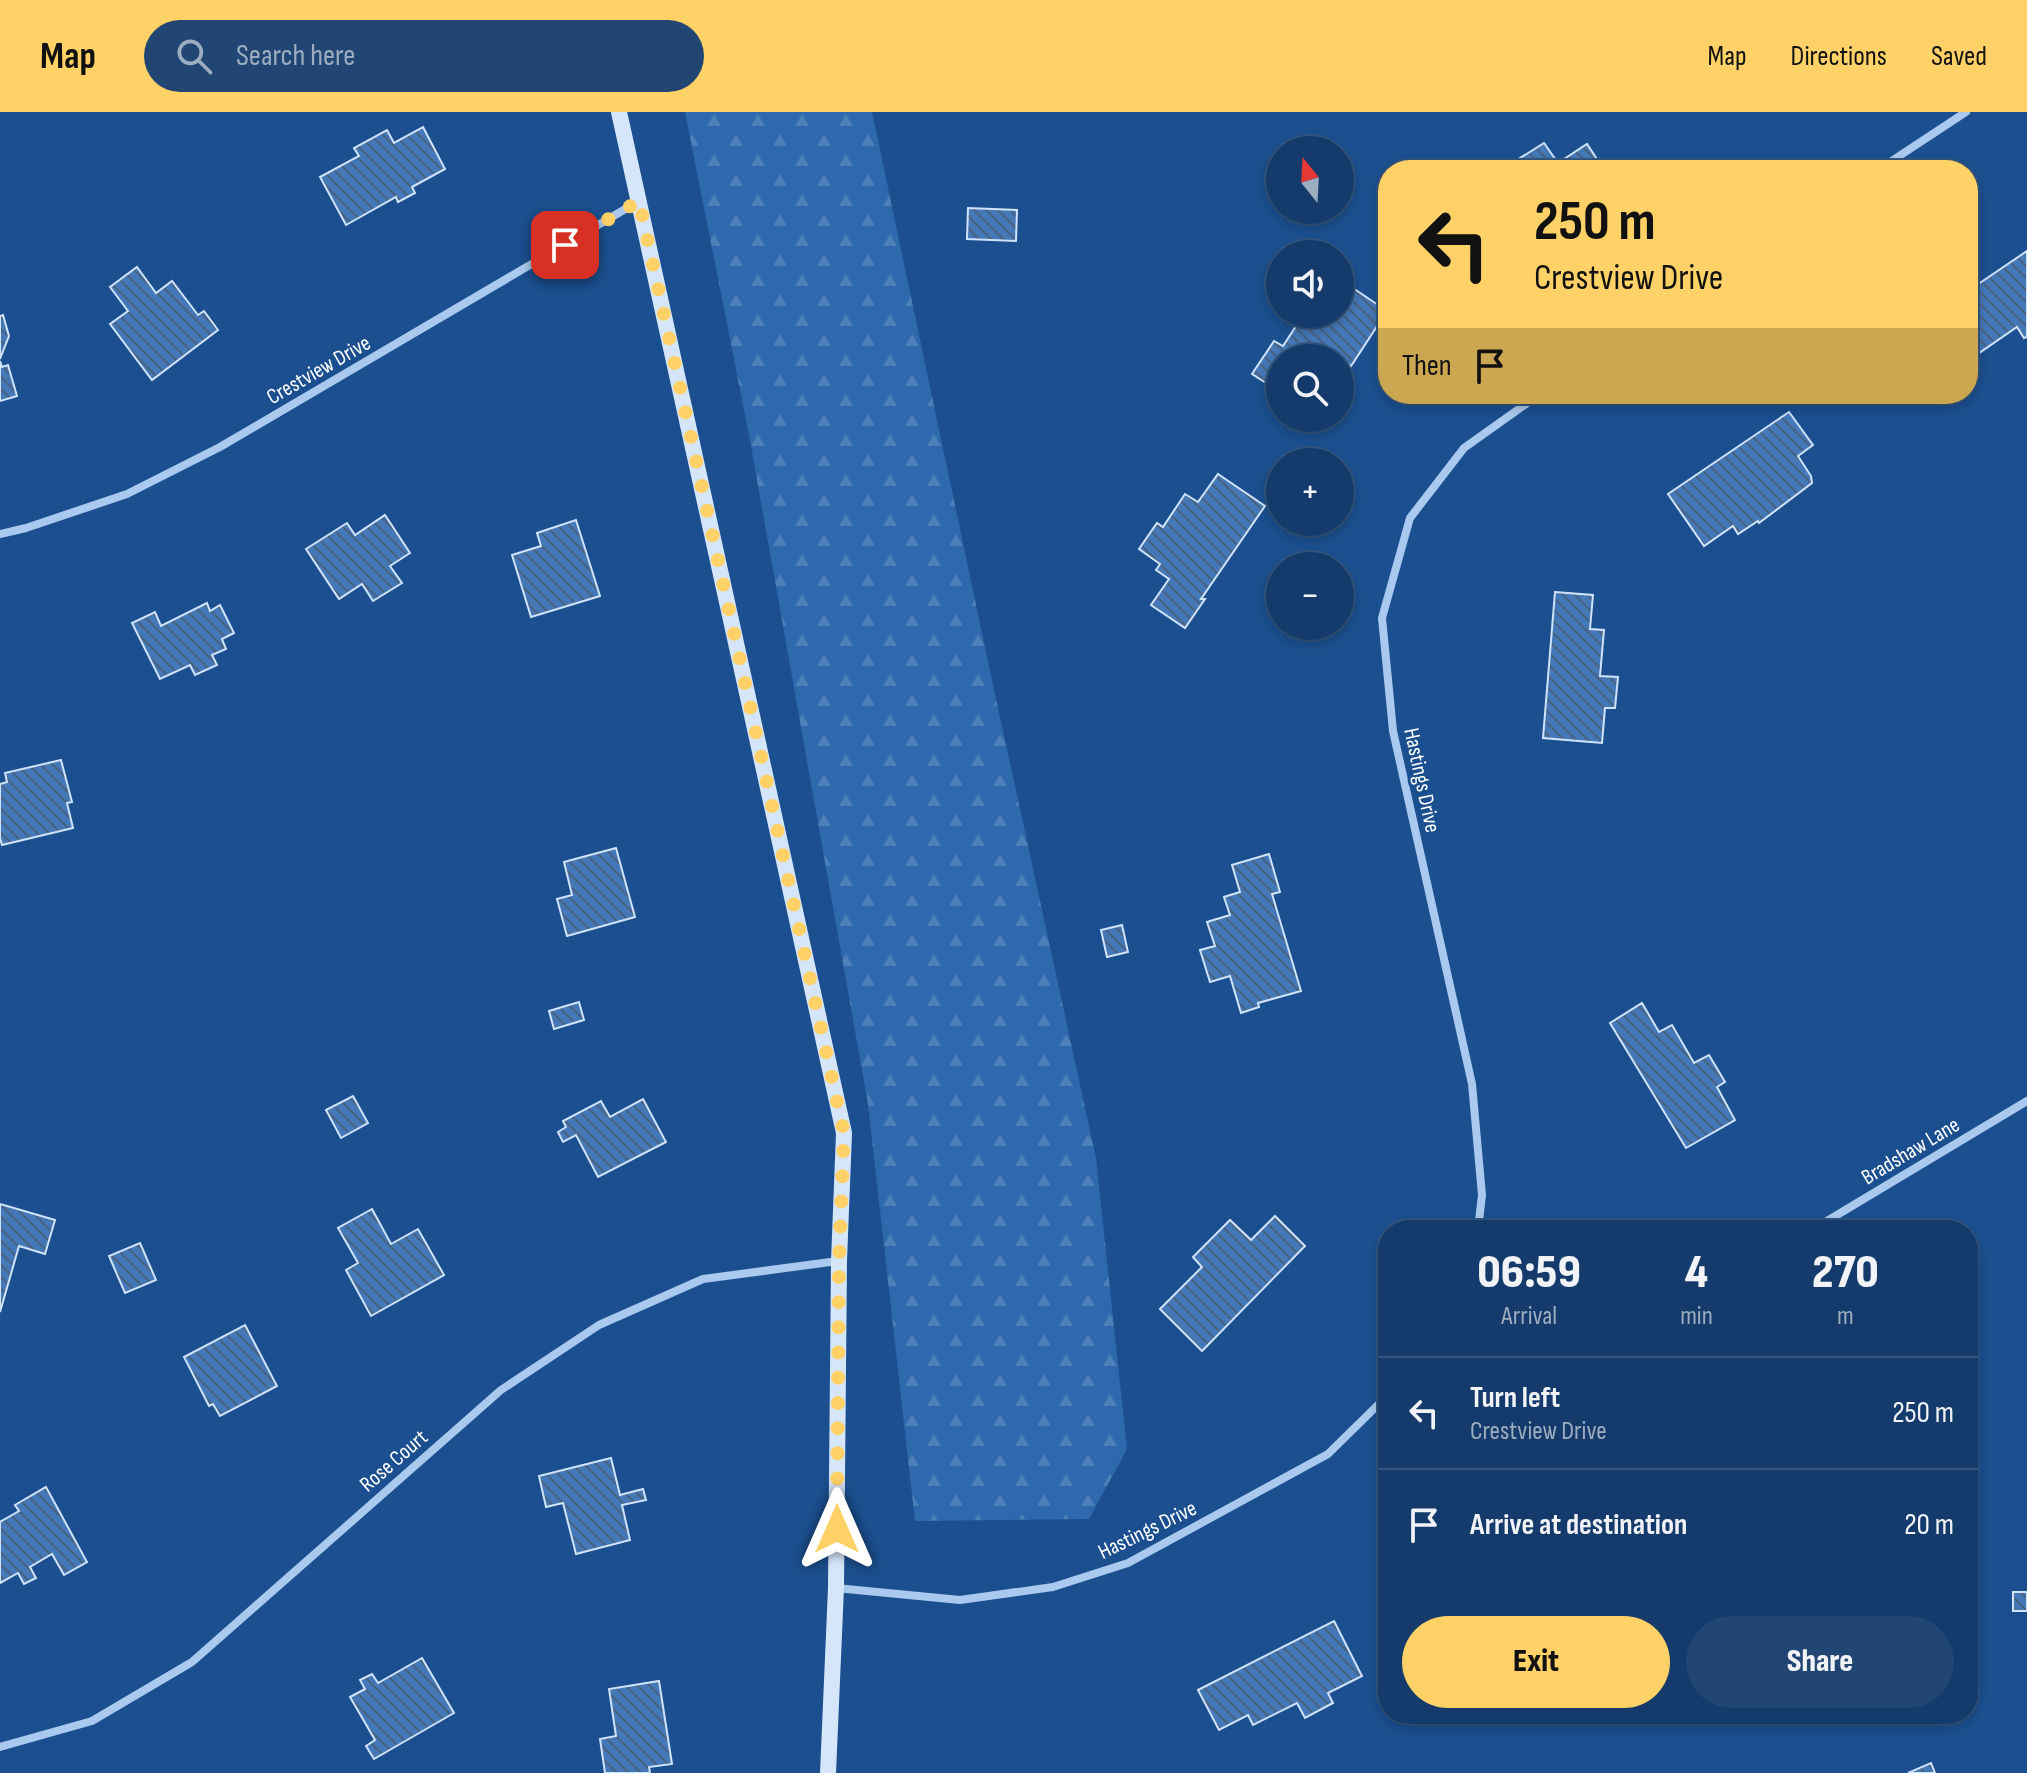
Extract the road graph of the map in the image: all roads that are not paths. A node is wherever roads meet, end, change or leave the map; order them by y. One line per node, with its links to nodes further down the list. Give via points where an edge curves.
1 (619, 112): 4 (main road)
2 (1966, 112): 3 (street)
3 (1893, 160)
4 (639, 201): 6 (street, Crestview Drive, via 220,447 127,494); 10 (main road, via 844,1133)
5 (1526, 404): 8 (street, Hastings Drive, via 1464,448 1410,518 1382,618 1393,731 1472,1084 1482,1195)
6 (0, 534)
7 (2027, 1101): 9 (street, Bradshaw Lane)
8 (1479, 1220)
9 (1829, 1220)
10 (839, 1261): 12 (main road); 13 (street, Rose Court, via 703,1279 599,1325 501,1390 192,1662 92,1721)
11 (1378, 1405): 12 (street, Hastings Drive, via 1328,1454 1128,1563 1053,1587 960,1600)
12 (836, 1588): 14 (main road)
13 (0, 1747)
14 (828, 1773)

